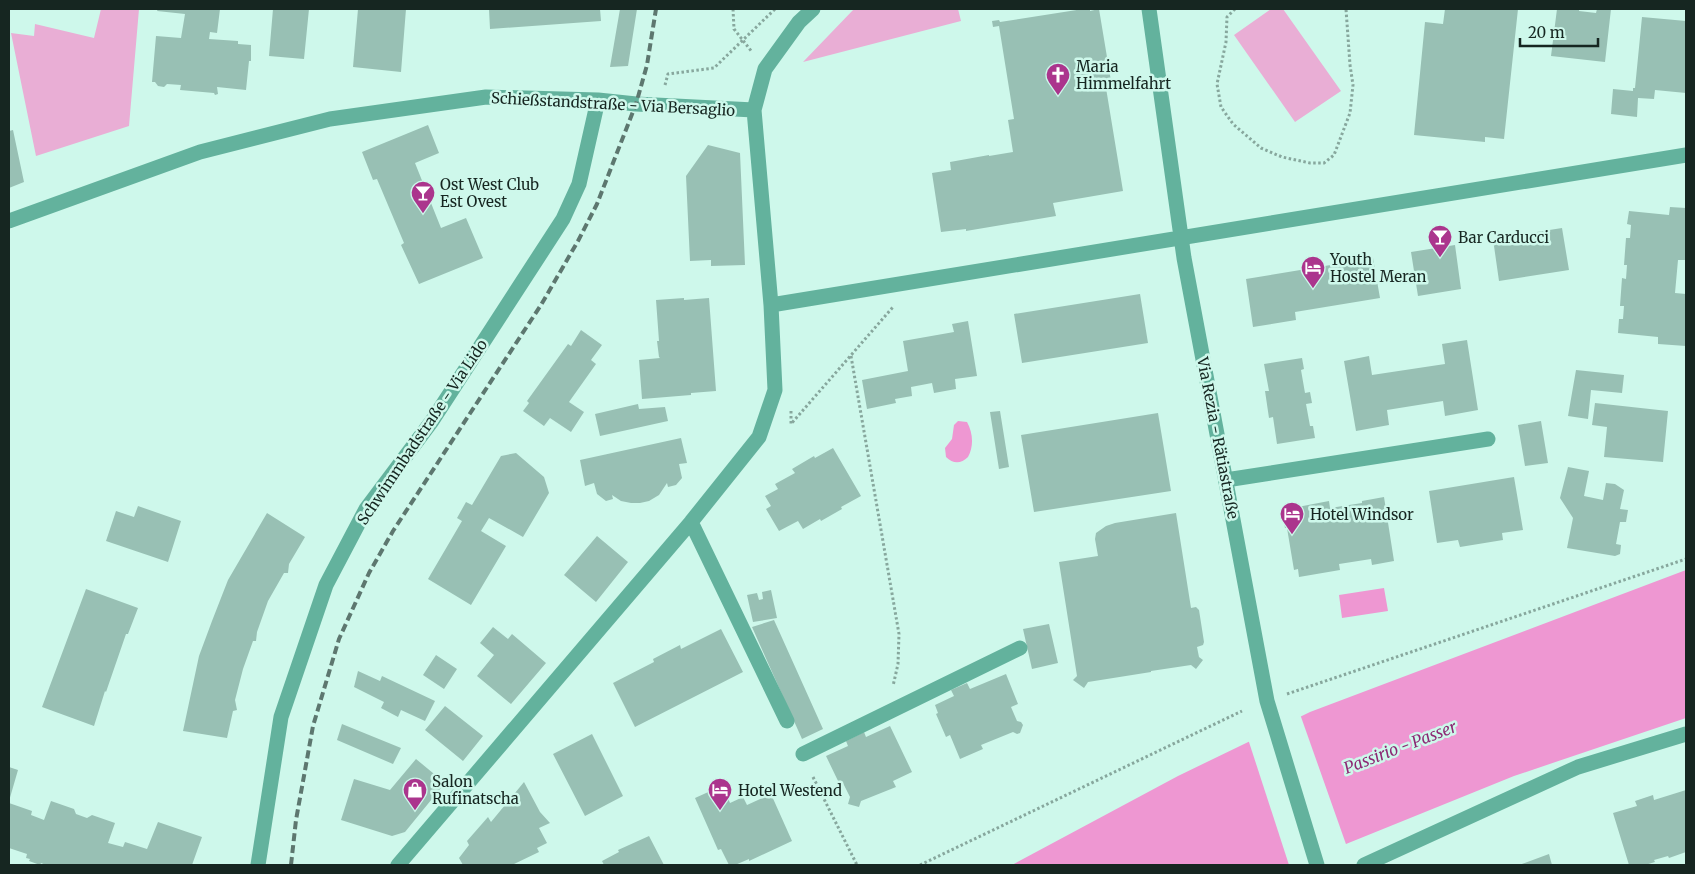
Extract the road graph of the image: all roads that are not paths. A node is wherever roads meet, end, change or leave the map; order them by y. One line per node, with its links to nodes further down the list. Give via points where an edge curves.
1 (813, 9): 4 (street, via 799,22 765,68)
2 (1149, 9): 7 (street, Via Rezia - Rätiastraße)
3 (598, 100): 4 (street, Schießstandstraße - Via Bersaglio); 6 (street, Schießstandstraße - Via Bersaglio, via 486,97 330,119 200,152); 17 (street, Schwimmbadstraße - Via Lido, via 579,184 563,219 432,421 366,509 326,585 281,717)
4 (754, 110): 8 (street)
5 (1686, 155): 7 (street)
6 (9, 222)
7 (1181, 238): 8 (street); 10 (street, Via Rezia - Rätiastraße)
8 (771, 305): 11 (street, via 775,390 759,437)
9 (1488, 439): 10 (street)
10 (1226, 480): 16 (street, Via Rezia - Rätiastraße, via 1270,711)
11 (691, 522): 13 (street); 18 (street)
12 (1020, 648): 15 (street)
13 (787, 721)
14 (1686, 734): 19 (street, via 1578,767)
15 (803, 754)
16 (1316, 864)
17 (258, 865)
18 (398, 865)
19 (1364, 865)

